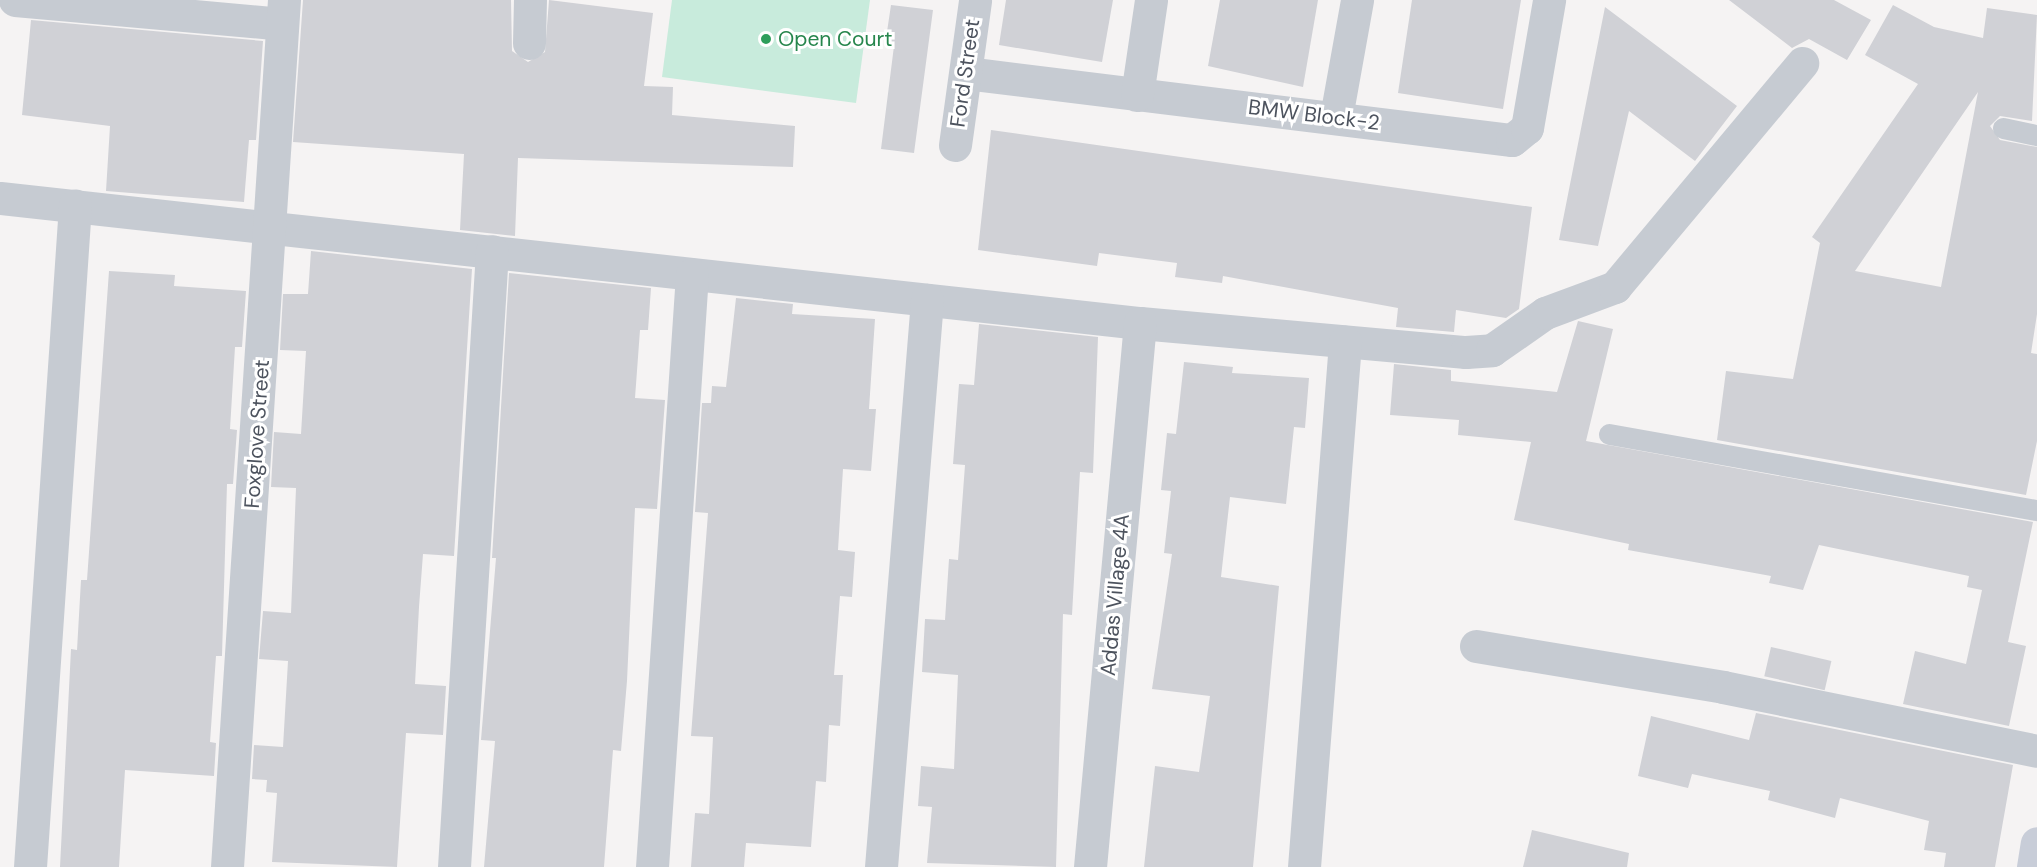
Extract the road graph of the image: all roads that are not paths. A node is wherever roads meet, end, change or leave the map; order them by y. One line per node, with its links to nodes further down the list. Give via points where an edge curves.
1 (15, 0): 7 (street)
2 (530, 0): 9 (street)
3 (975, 0): 11 (street, Ford Street)
4 (1151, 0): 12 (street)
5 (1357, 0): 13 (street)
6 (1549, 0): 13 (street, BMW Block-2, via 1521,137)
7 (81, 3): 8 (street)
8 (283, 12): 19 (street, Foxglove Street)
9 (529, 43)
10 (1802, 63): 24 (street, via 1616,287 1545,313 1491,350)
11 (966, 73): 12 (street, BMW Block-2); 16 (street, Ford Street)
12 (1137, 95): 13 (street, BMW Block-2)
13 (1336, 117)
14 (2003, 128): 15 (lane)
15 (2037, 135)
16 (955, 145)
17 (0, 198): 18 (street)
18 (75, 206): 19 (street); 30 (street)
19 (272, 225): 20 (street); 31 (street, Foxglove Street)
20 (492, 251): 21 (street); 32 (street)
21 (692, 274): 22 (street); 33 (street)
22 (927, 300): 23 (street); 34 (street)
23 (1140, 323): 24 (street); 35 (street, Addas Village 4A)
24 (1345, 342): 36 (street)
25 (1609, 434): 26 (lane)
26 (2037, 510)
27 (1476, 646): 28 (street, via 1723,687)
28 (2037, 751)
29 (2037, 843): 37 (main road)
30 (30, 867)
31 (227, 867)
32 (454, 867)
33 (652, 867)
34 (881, 867)
35 (1090, 867)
36 (1304, 867)
37 (2033, 867)

